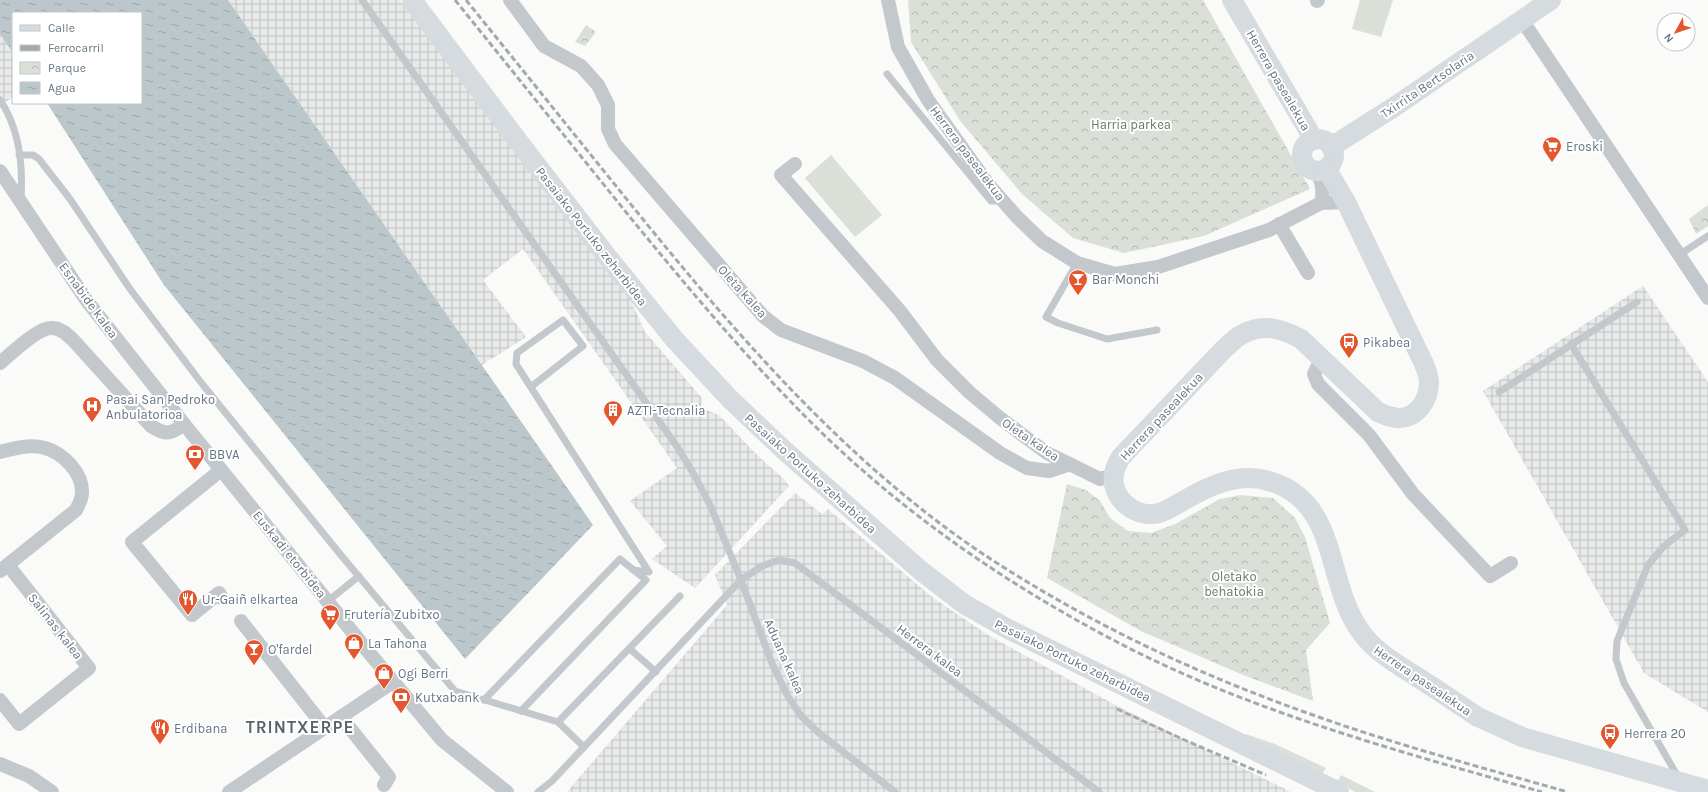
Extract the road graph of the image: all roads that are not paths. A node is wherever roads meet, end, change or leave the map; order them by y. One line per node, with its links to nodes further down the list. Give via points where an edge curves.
1 (362, 0): 41 (lane, Aduana kalea, via 678,448 711,507)
2 (412, 0): 66 (street, Pasaiako Portuko zeharbidea, via 522,147 675,340 730,399 785,451 920,570 964,604 1008,629)
3 (510, 0): 34 (street, Oleta kalea, via 544,46 581,66 598,85 608,105 608,129 614,144 763,316 781,330 863,361 895,378 1000,453 1027,468 1048,471)
4 (888, 0): 16 (street, Herrera pasealekua, via 898,47 928,100)
5 (1232, 0): 10 (street, Herrera pasealekua)
6 (1551, 0): 7 (street, Txirrita Bertsolaria)
7 (1522, 20): 10 (street, Txirrita Bertsolaria); 21 (street)
8 (887, 74): 16 (lane, via 991,201)
9 (0, 100): 11 (lane, via 13,129)
10 (1323, 143): 13 (street, via 1334,156 1333,161); 13 (street, via 1305,146 1303,156 1307,166)
11 (19, 155): 15 (lane, via 22,178); 40 (lane, via 33,155 39,159 70,199 158,327)
12 (795, 164): 34 (street, Oleta kalea, via 781,175 900,311 937,360 1000,418 1047,452)
13 (1321, 170): 17 (street, Herrera pasealekua); 18 (street)
14 (0, 171): 15 (street, Esnabide kalea)
15 (20, 200): 32 (street, Esnabide kalea, via 87,301)
16 (1003, 201): 22 (street, Herrera pasealekua, via 1042,241)
17 (1346, 202): 18 (street); 28 (street, Herrera pasealekua, via 1424,364 1429,381 1427,397 1423,405 1412,414 1399,418 1390,417 1378,412)
18 (1321, 203): 19 (street, Herrera pasealekua)
19 (1279, 224): 22 (street, Herrera pasealekua, via 1269,230 1158,267 1115,274); 23 (street)
20 (1708, 236): 21 (lane)
21 (1679, 255): 24 (street)
22 (1077, 263): 26 (lane, via 1046,317 1107,338)
23 (1308, 273)
24 (1708, 298)
25 (1637, 302): 27 (lane)
26 (1157, 330)
27 (1571, 344): 31 (lane); 57 (lane, via 1685,530 1664,546 1648,565 1618,641 1616,660 1624,682)
28 (1322, 358): 36 (street, Herrera pasealekua, via 1301,339 1287,331 1271,327 1258,328 1240,335 1128,448 1116,466); 37 (street, via 1314,374 1318,384 1369,435 1413,494 1490,576)
29 (0, 363): 32 (street, via 42,329 52,328 64,332 74,341 151,426 162,432 174,432)
30 (532, 386): 30 (lane, via 516,364 517,353 563,320 583,346); 39 (lane, via 649,572)
31 (1499, 392)
32 (184, 424): 35 (street, Euskadi etorbidea)
33 (0, 452): 38 (street, via 32,446 58,454 69,463 78,477 82,492 76,510)
34 (1070, 464): 36 (street, Oleta kalea, via 1100,479)
35 (222, 470): 43 (street, via 132,542 188,618 219,594); 44 (street, Euskadi etorbidea)
36 (1114, 475): 57 (street, Herrera pasealekua, via 1116,490 1126,506 1150,514 1166,510 1213,485 1230,479 1260,479 1284,487 1297,495 1316,517 1325,536 1352,619 1380,652 1493,725 1522,737)
37 (1511, 563)
38 (4, 568): 49 (street, Salinas kalea, via 89,668 19,724)
39 (633, 570): 50 (lane, via 620,559); 51 (lane, via 646,580)
40 (358, 576): 44 (lane); 50 (lane, via 455,691)
41 (741, 580): 47 (lane, Herrera kalea); 64 (lane, Aduana kalea, via 771,661 787,696 801,716 819,734); 65 (lane, Herrera kalea, via 762,566 779,560 795,563)
42 (680, 596): 46 (lane)
43 (222, 598)
44 (328, 601): 48 (street, Euskadi etorbidea)
45 (241, 621): 54 (street)
46 (630, 649): 47 (lane); 53 (lane)
47 (656, 672): 55 (lane, Herrera kalea)
48 (393, 682): 52 (street); 62 (street, Euskadi etorbidea, via 442,740)
49 (0, 700)
50 (484, 700): 51 (lane)
51 (521, 711): 53 (lane)
52 (341, 717): 54 (street); 58 (street, via 389,777)
53 (558, 722): 55 (lane)
54 (325, 728): 61 (street)
55 (584, 748): 63 (lane, Herrera kalea)
56 (0, 764): 60 (street, via 29,776)
57 (1682, 783): 59 (street, Herrera pasealekua)
58 (384, 785)
59 (1708, 790)
60 (52, 792)
61 (230, 792)
62 (507, 792)
63 (538, 792)
64 (895, 792)
65 (1099, 792)
66 (1339, 792)

